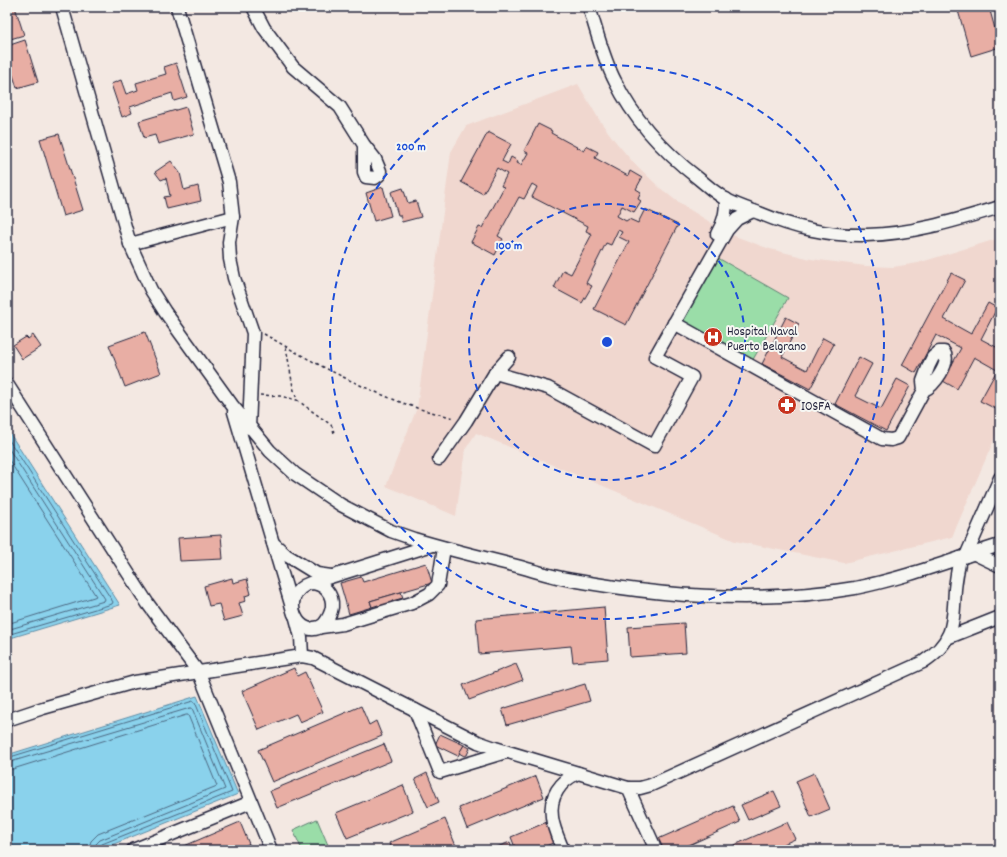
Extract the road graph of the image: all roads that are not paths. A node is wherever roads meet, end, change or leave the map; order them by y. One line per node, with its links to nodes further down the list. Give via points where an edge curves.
1 (62, 7): 10 (street)
2 (177, 7): 9 (street, via 229,182)
3 (253, 7): 5 (street, via 264,28 293,67 340,107)
4 (589, 7): 6 (street, via 615,82 641,123 676,160)
5 (364, 145)
6 (726, 199): 8 (street); 11 (street, via 724,222 703,260)
7 (1000, 207): 8 (street, via 927,227 867,235 810,230)
8 (753, 211): 11 (street, via 732,224)
9 (233, 217): 10 (street); 18 (street, via 229,242 230,259 234,278 252,326)
10 (130, 244): 17 (street, via 165,312)
11 (704, 269): 12 (street)
12 (674, 323): 14 (street, via 655,357 692,377 654,446 548,388); 16 (street, via 882,439 898,438)
13 (509, 357): 14 (street)
14 (494, 374): 19 (street, via 466,421)
15 (7, 384): 33 (street, via 148,604)
16 (924, 390)
17 (232, 405): 18 (street); 21 (street)
18 (249, 428): 23 (street, via 295,474 335,501 391,531)
19 (439, 459)
20 (1000, 478): 24 (street)
21 (273, 543): 26 (street, via 286,555 318,574); 28 (street)
22 (1000, 545): 24 (street)
23 (438, 546): 24 (street, via 571,580 680,594 744,597 780,597 855,588); 26 (street); 30 (street, via 438,585 429,594 412,603 343,624)
24 (966, 556): 25 (street); 31 (street, via 955,587 954,616)
25 (1000, 566)
26 (332, 577): 27 (street)
27 (310, 583): 28 (street, via 295,595); 30 (street, via 323,587 329,594 332,607 322,625)
28 (295, 616): 30 (street, via 303,626); 32 (street, via 301,637)
29 (1000, 616): 31 (street)
30 (314, 628)
31 (947, 638): 38 (street, via 936,654 923,662 651,785)
32 (302, 656): 33 (street); 34 (street, via 313,658)
33 (199, 673): 35 (street, via 118,686); 39 (street)
34 (415, 710): 36 (street, via 464,736); 36 (street, via 440,772)
35 (7, 720)
36 (506, 752): 37 (street)
37 (578, 773): 38 (street); 42 (street, via 568,778 555,793 552,805 552,819)
38 (628, 788): 43 (street)
39 (251, 802): 40 (street); 41 (street)
40 (133, 850)
41 (271, 850)
42 (563, 850)
43 (656, 850)

